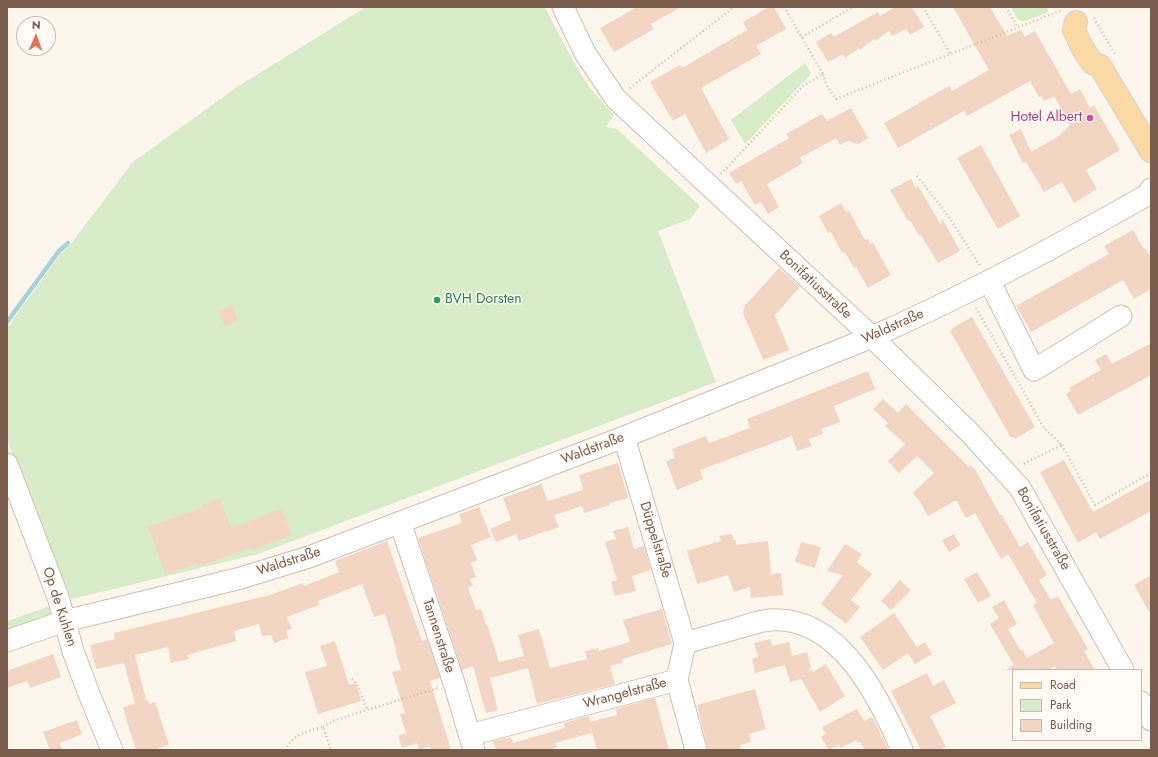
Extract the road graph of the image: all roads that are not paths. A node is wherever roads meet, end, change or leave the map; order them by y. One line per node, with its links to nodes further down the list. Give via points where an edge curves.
1 (568, 9): 7 (street, Bonifatiusstraße, via 585,53 616,99)
2 (1071, 12): 3 (main road, via 1074,30 1082,47 1092,63 1100,66)
3 (1151, 151)
4 (1151, 189): 5 (street, Waldstraße, via 1147,195)
5 (990, 282): 6 (street, via 1034,370); 7 (street, Waldstraße)
6 (1121, 316)
7 (872, 337): 8 (street, Waldstraße); 14 (street, Bonifatiusstraße, via 970,433 1020,488)
8 (624, 437): 10 (street, Waldstraße); 13 (street, Düppelstraße)
9 (7, 464): 11 (street, Op de Kuhlen)
10 (400, 522): 11 (street, Waldstraße, via 309,557 241,578); 18 (street, Tannenstraße)
11 (65, 621): 12 (street, Waldstraße); 19 (street, Op de Kuhlen, via 73,651)
12 (7, 642)
13 (685, 643): 15 (street, Wrangelstraße); 21 (street, via 770,620 790,622 815,630 833,641 866,680 893,728)
14 (1122, 669)
15 (677, 680): 18 (street, Wrangelstraße); 20 (street)
16 (1142, 704): 17 (street)
17 (1151, 720)
18 (472, 743)
19 (112, 750)
20 (696, 750)
21 (902, 750)

